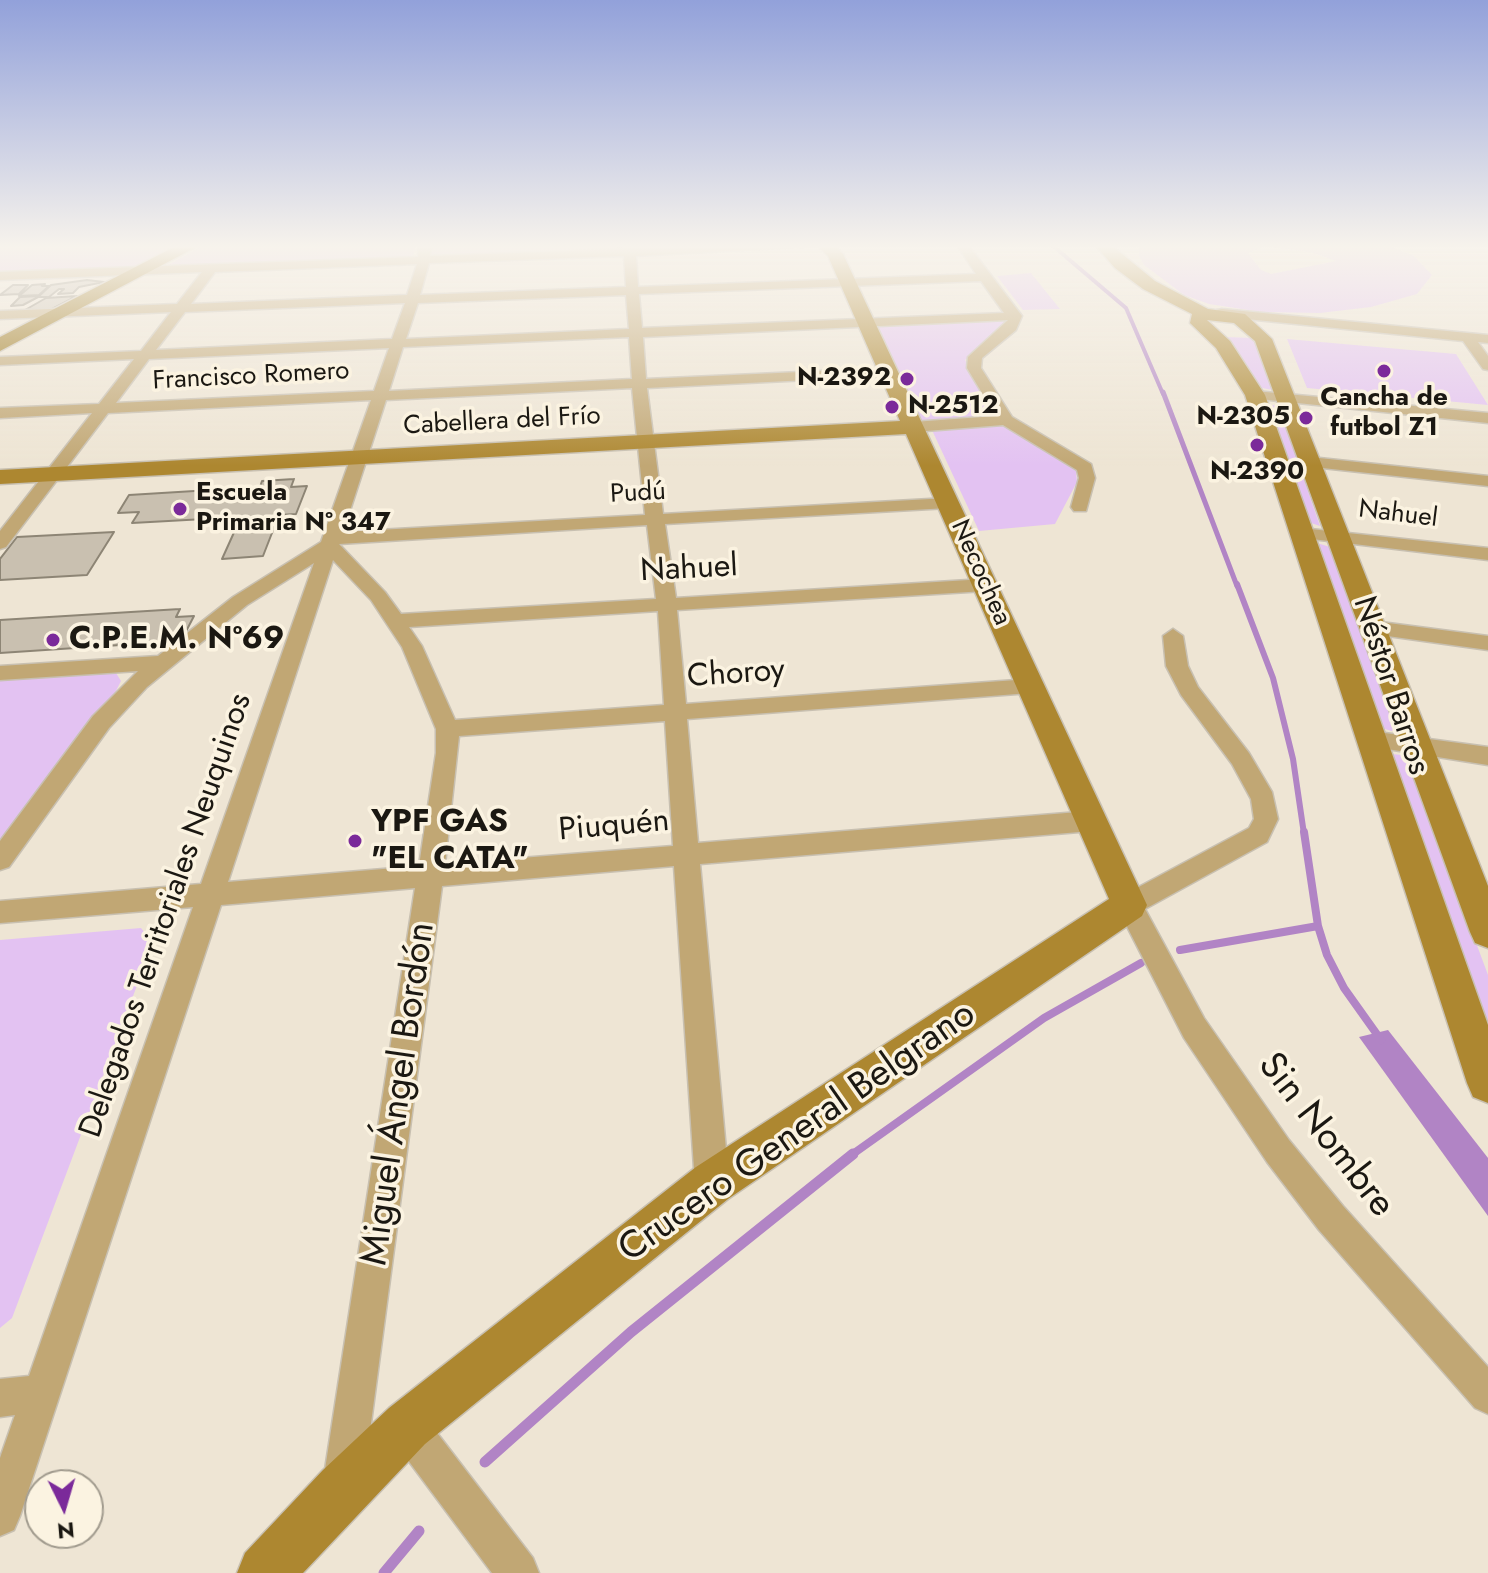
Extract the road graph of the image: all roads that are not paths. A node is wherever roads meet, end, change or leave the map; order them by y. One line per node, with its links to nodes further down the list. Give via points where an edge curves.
1 (50, 318): 15 (main road)
2 (173, 318): 16 (street)
3 (405, 318): 13 (street, Delegados Territoriales Neuquinos)
4 (634, 318): 11 (street)
5 (864, 318): 10 (street, Necochea)
6 (964, 318): 10 (street)
7 (1014, 318): 27 (street, via 972,360)
8 (1220, 318): 9 (street, Néstor Barros)
9 (1227, 322): 14 (street); 14 (street); 22 (street, Néstor Barros, via 1223,345); 23 (street, Néstor Barros, via 1264,342)
10 (866, 323): 11 (street); 19 (street, Necochea)
11 (635, 333): 13 (street); 20 (street)
12 (1488, 339): 14 (street)
13 (397, 344): 16 (street); 21 (street, Delegados Territoriales Neuquinos)
14 (1476, 344): 18 (street)
15 (0, 345)
16 (145, 355): 17 (street); 24 (street)
17 (0, 361)
18 (1488, 366)
19 (888, 372): 20 (street, Francisco Romero); 28 (street, Necochea)
20 (639, 383): 21 (street, Francisco Romero); 29 (street)
21 (380, 395): 24 (street, Francisco Romero); 30 (street, Delegados Territoriales Neuquinos)
22 (1255, 395): 23 (street); 38 (street, Néstor Barros)
23 (1286, 398): 26 (street); 31 (street, Néstor Barros)
24 (104, 408): 25 (street, Francisco Romero); 32 (street)
25 (0, 413)
26 (1488, 418)
27 (1006, 420): 28 (street, Cabellera del Frío); 36 (street, via 1082,465 1087,478)
28 (913, 427): 29 (street, Cabellera del Frío); 35 (street, Necochea)
29 (644, 443): 30 (street, Cabellera del Frío); 37 (street)
30 (358, 458): 32 (street, Cabellera del Frío); 40 (street, Delegados Territoriales Neuquinos)
31 (1310, 462): 34 (street); 39 (street, Néstor Barros)
32 (53, 474): 33 (street, Cabellera del Frío); 41 (street)
33 (0, 477)
34 (1488, 481)
35 (948, 503): 37 (street, Pudú); 43 (street, Necochea)
36 (1080, 507)
37 (655, 519): 40 (street, Pudú); 44 (street)
38 (1301, 533): 39 (street, Nahuel); 54 (street, Néstor Barros)
39 (1338, 537): 42 (street, Nahuel); 46 (street, Néstor Barros)
40 (330, 541): 45 (street, Miguel Ángel Bordón); 49 (street); 62 (street, Delegados Territoriales Neuquinos)
41 (0, 543)
42 (1488, 554)
43 (985, 585): 44 (street, Nahuel); 51 (street, Necochea)
44 (667, 604): 45 (street, Nahuel); 52 (street)
45 (397, 621): 53 (street, Miguel Ángel Bordón, via 427,674)
46 (1373, 628): 48 (street); 55 (street, Néstor Barros)
47 (1173, 636): 63 (street, Crucero General Belgrano, via 1177,666 1189,690 1241,759 1263,799 1266,819 1258,835)
48 (1488, 643)
49 (160, 663): 50 (street); 59 (street, via 101,722)
50 (0, 673)
51 (1030, 686): 52 (street, Choroy); 57 (street, Necochea)
52 (675, 712): 53 (street, Choroy); 58 (street)
53 (447, 729): 60 (street, Miguel Ángel Bordón)
54 (1370, 739): 55 (street); 66 (street, Néstor Barros)
55 (1418, 746): 56 (street); 61 (street, Néstor Barros)
56 (1488, 756)
57 (1091, 821): 58 (street, Piuquén); 63 (street, Necochea)
58 (686, 855): 60 (street, Piuquén); 67 (street)
59 (0, 860)
60 (432, 876): 62 (street, Piuquén); 72 (street, Miguel Ángel Bordón)
61 (1480, 893): 65 (street, Néstor Barros)
62 (210, 895): 64 (street, Piuquén); 68 (street, Delegados Territoriales Neuquinos)
63 (1129, 905): 67 (street, Crucero General Belgrano); 69 (street, Sin Nombre, via 1194,1028 1278,1151)
64 (0, 912)
65 (1488, 932)
66 (1488, 1083)
67 (712, 1183): 71 (street, Crucero General Belgrano)
68 (42, 1393): 70 (street); 73 (street, Delegados Territoriales Neuquinos)
69 (1488, 1395)
70 (0, 1398)
71 (407, 1426): 72 (street, Crucero General Belgrano); 74 (street)
72 (342, 1489): 75 (street, Crucero General Belgrano)
73 (0, 1516)
74 (510, 1570)
75 (265, 1573)

